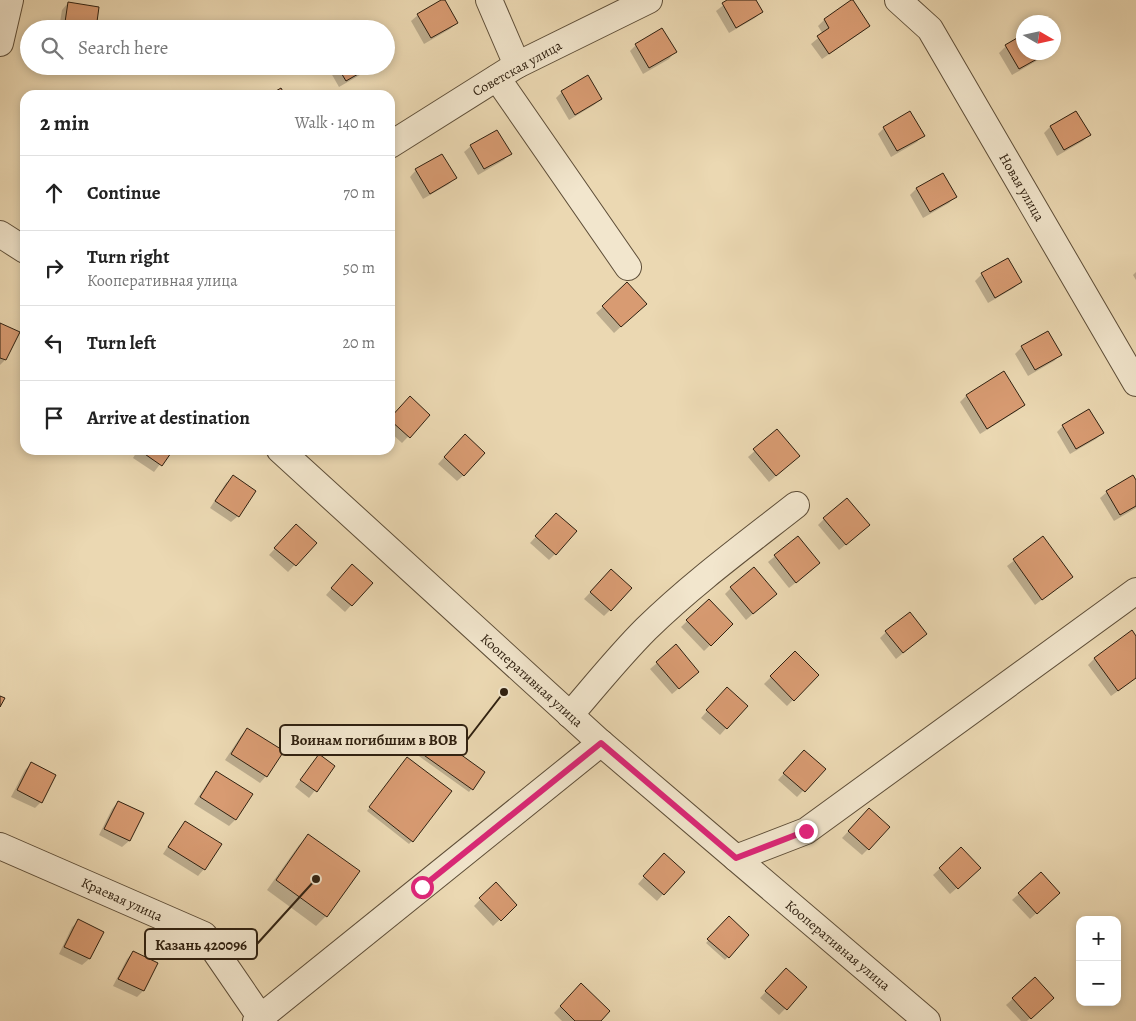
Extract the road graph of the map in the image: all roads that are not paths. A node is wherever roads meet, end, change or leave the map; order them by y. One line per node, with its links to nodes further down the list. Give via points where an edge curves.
1 (10, 0): 5 (street)
2 (489, 0): 6 (street)
3 (649, 0): 6 (street, Советская улица)
4 (898, 0): 11 (street, Новая улица, via 930,29)
5 (0, 43)
6 (507, 72): 7 (street, Советская улица); 10 (street)
7 (395, 142)
8 (0, 234): 9 (street)
9 (20, 247)
10 (628, 267)
11 (1136, 383)
12 (285, 455): 15 (street, Кооперативная улица)
13 (796, 505): 15 (street, via 725,560 647,628)
14 (1136, 590): 18 (street, via 806,831)
15 (570, 715): 16 (street, Кооперативная улица)
16 (601, 743): 18 (street, Кооперативная улица); 19 (street)
17 (0, 846): 19 (street, Краевая улица, via 204,935)
18 (736, 858): 20 (street, Кооперативная улица)
19 (260, 1020)
20 (927, 1021)

